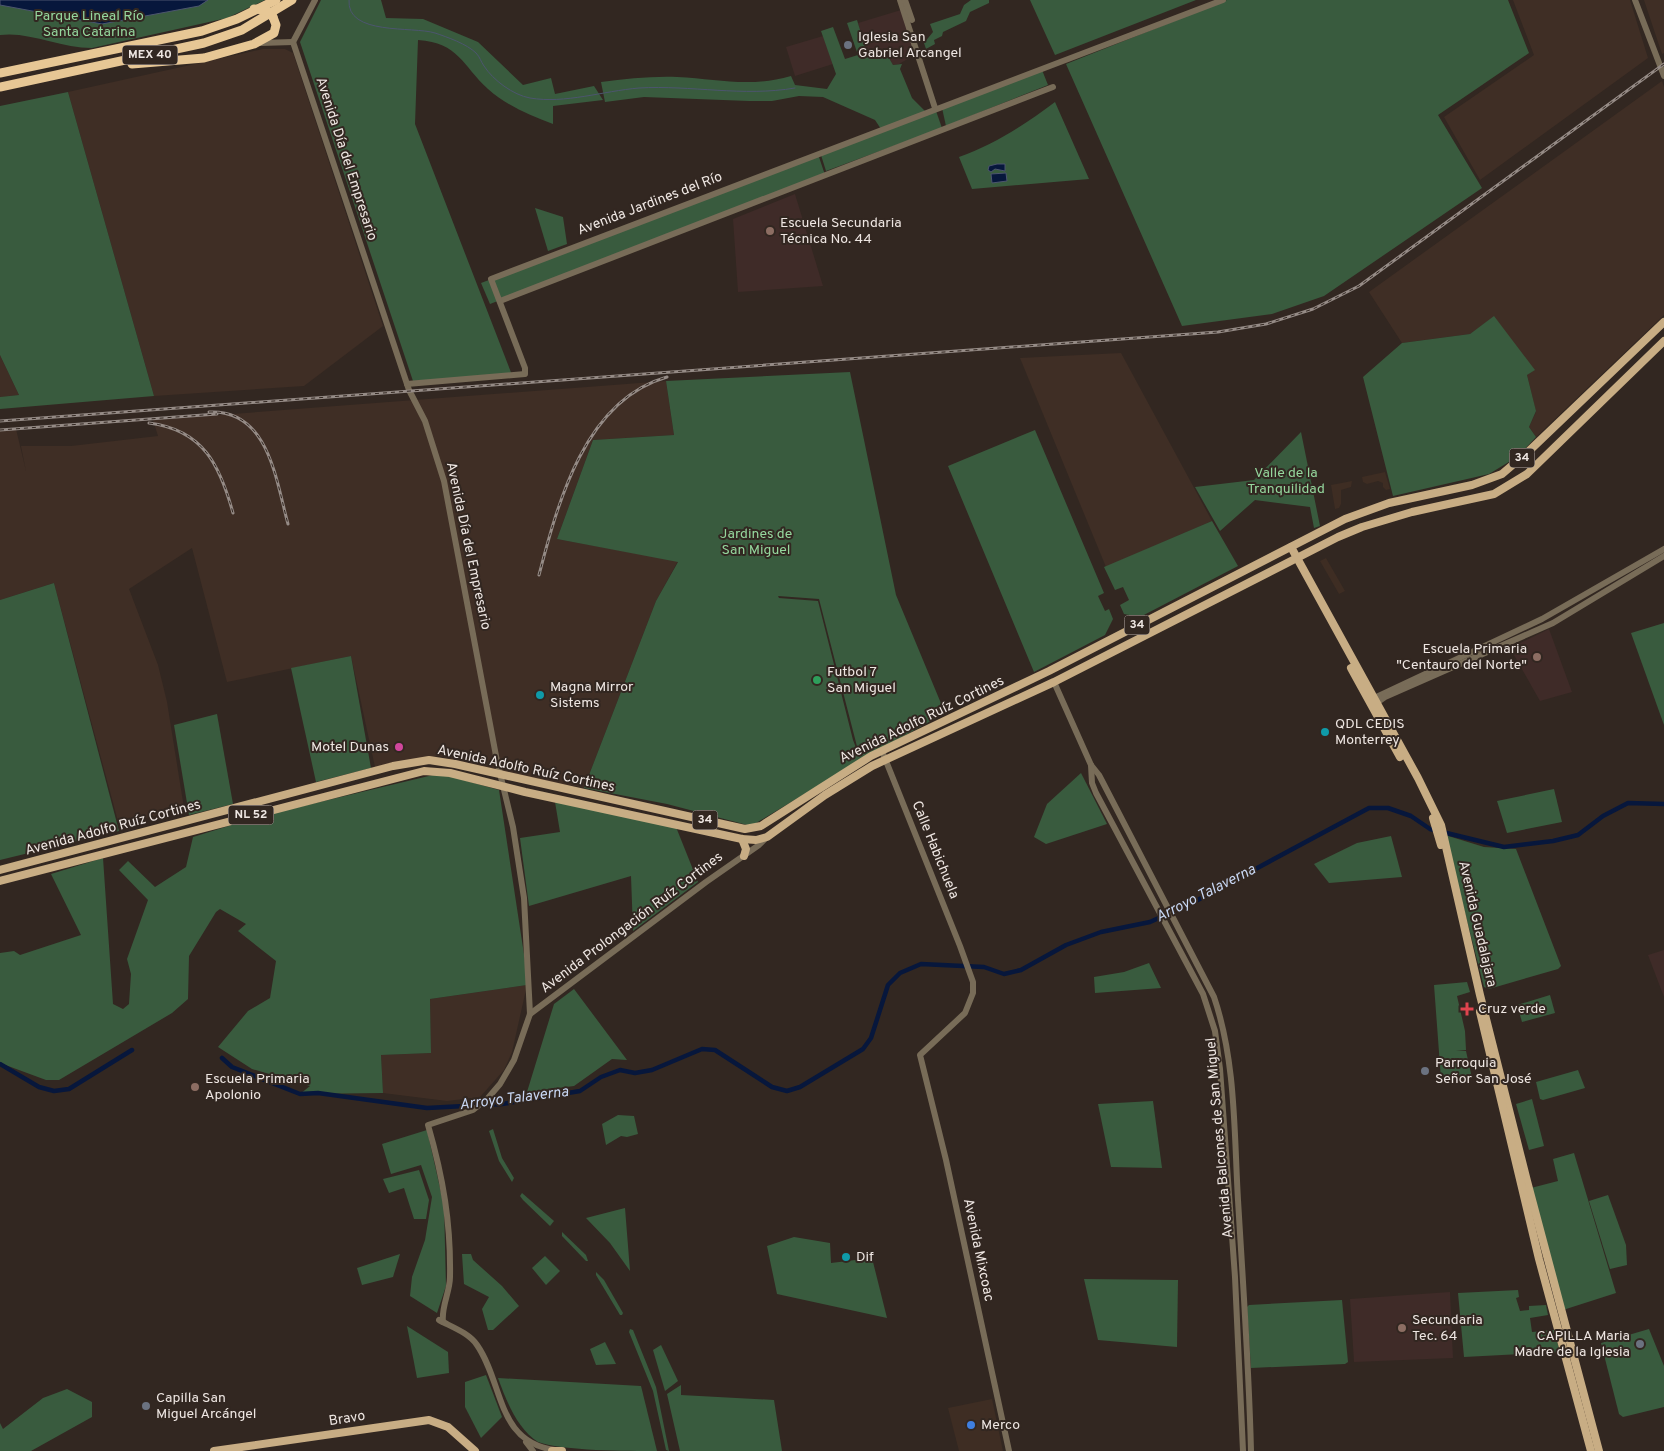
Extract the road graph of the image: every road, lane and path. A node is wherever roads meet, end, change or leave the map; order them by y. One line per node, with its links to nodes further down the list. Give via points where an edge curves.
1 (276, 0): 11 (highway, MEX 40, via 222,26)
2 (292, 0): 12 (highway, MEX 40, via 267,17 222,37)
3 (315, 0): 9 (street)
4 (900, 0): 18 (street)
5 (905, 0): 18 (street)
6 (1214, 0): 13 (street)
7 (1222, 0): 13 (street)
8 (1635, 0): 15 (street)
9 (293, 42): 10 (street); 22 (street, Avenida Día del Empresario)
10 (254, 44): 11 (highway, bridge, via 274,33 276,24 271,14 262,8 146,37); 12 (highway, via 191,60)
11 (132, 45): 14 (highway, MEX 40)
12 (113, 64): 16 (highway, MEX 40)
13 (1040, 68): 18 (street, Avenida Jardines del Río)
14 (0, 73)
15 (1664, 76)
16 (0, 87)
17 (1053, 87): 19 (street)
18 (937, 108): 19 (street, Avenida Jardines del Río, via 491,279)
19 (500, 300): 22 (street, via 525,374)
20 (1664, 322): 23 (main road, Avenida Adolfo Ruíz Cortines / 34, via 1530,452 1502,474 1366,510)
21 (1664, 341): 26 (main road, Avenida Adolfo Ruíz Cortines / 34, via 1526,474 1506,488 1478,499 1374,523)
22 (407, 384): 33 (street, Avenida Día del Empresario, via 425,421 444,481)
23 (1288, 548): 26 (main road, Avenida Guadalajara); 30 (main road, Avenida Adolfo Ruíz Cortines / 34, via 1049,671)
24 (1664, 549): 27 (street, via 1542,619)
25 (1664, 556): 27 (street, via 1553,623)
26 (1294, 559): 28 (main road, Avenida Adolfo Ruíz Cortines / 34); 29 (main road, Avenida Guadalajara)
27 (1452, 664): 29 (street)
28 (1054, 682): 31 (main road, Avenida Adolfo Ruíz Cortines / 34); 32 (street, Avenida Balcones de San Miguel)
29 (1373, 702): 46 (main road, Avenida Guadalajara, via 1427,794 1439,829)
30 (882, 751): 31 (street, Calle Habichuela); 33 (main road, Avenida Adolfo Ruíz Cortines / 34, via 753,829)
31 (885, 760): 37 (main road, Avenida Adolfo Ruíz Cortines / 34, via 825,795); 47 (street, Calle Habichuela, via 965,958 973,993 965,1013)
32 (1091, 766): 35 (street, Avenida Balcones de San Miguel); 36 (street, Avenida Balcones de San Miguel)
33 (501, 775): 34 (street, Avenida Día del Empresario); 43 (main road, Avenida Adolfo Ruíz Cortines / NL 52, via 428,760 407,763)
34 (504, 786): 38 (main road, Avenida Adolfo Ruíz Cortines / 34); 44 (main road, Avenida Adolfo Ruíz Cortines / NL 52, via 438,771 411,772); 45 (street, Avenida Día del Empresario, via 524,898)
35 (1105, 789): 36 (street); 41 (street, Avenida Balcones de San Miguel)
36 (1096, 794): 42 (street, Avenida Balcones de San Miguel)
37 (767, 837): 39 (main road, Avenida Adolfo Ruíz Cortines / 34); 40 (street, Avenida Prolongación Ruíz Cortines)
38 (742, 839): 39 (main road, Avenida Adolfo Ruíz Cortines / 34); 40 (main road)
39 (756, 840): 40 (street, Avenida Prolongación Ruíz Cortines)
40 (747, 854): 45 (street, Avenida Prolongación Ruíz Cortines)
41 (1142, 862): 42 (street); 55 (street, Avenida Balcones de San Miguel, via 1214,997 1227,1046 1242,1250)
42 (1134, 866): 54 (street, Avenida Balcones de San Miguel, via 1208,1006 1218,1043 1235,1278)
43 (0, 870)
44 (0, 881)
45 (530, 1014): 48 (street, via 517,1053 495,1090 473,1110 428,1125 447,1205 450,1277 441,1319 476,1344 485,1359 503,1409)
46 (1487, 1032): 56 (main road, Avenida Guadalajara, via 1539,1259); 57 (main road, Avenida Guadalajara)
47 (920, 1055): 53 (street, Avenida Mixcoac)
48 (521, 1435): 51 (street); 52 (street, via 538,1447)
49 (214, 1451): 50 (main road, Bravo, via 429,1420 448,1427)
50 (474, 1451)
51 (534, 1451)
52 (556, 1451)
53 (1009, 1451)
54 (1243, 1451)
55 (1251, 1451)
56 (1591, 1451)
57 (1599, 1451)

